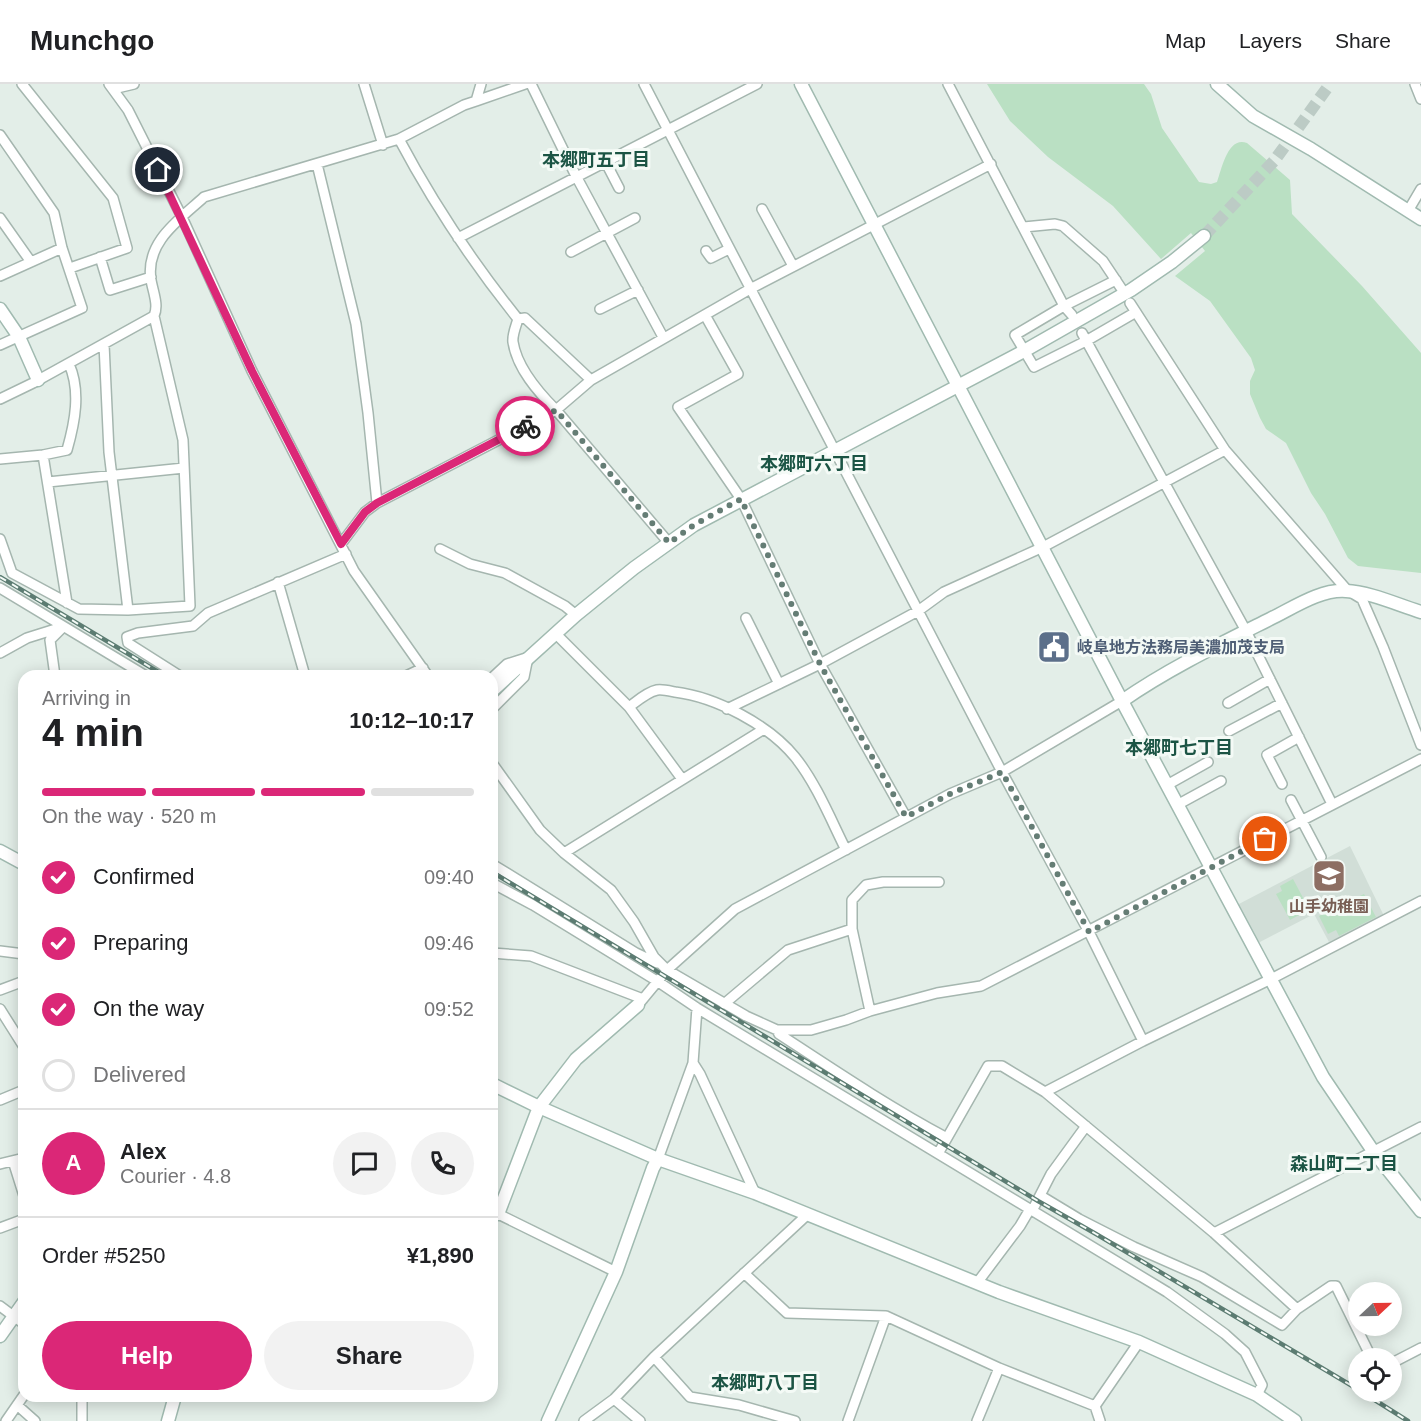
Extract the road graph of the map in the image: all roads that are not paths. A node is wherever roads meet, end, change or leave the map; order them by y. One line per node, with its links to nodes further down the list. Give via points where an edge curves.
1 (22, 84): 42 (street, via 113,198 127,248)
2 (134, 84): 13 (street)
3 (364, 84): 20 (street)
4 (481, 84): 16 (street)
5 (525, 84): 16 (street)
6 (543, 84): 14 (street)
7 (645, 84): 17 (street)
8 (757, 84): 17 (street)
9 (801, 84): 33 (street)
10 (948, 84): 23 (street)
11 (1217, 84): 28 (street, via 1253,116)
12 (1415, 84): 15 (street)
13 (111, 86): 30 (street, via 128,110)
14 (532, 87): 24 (street)
15 (1421, 99)
16 (476, 101): 19 (street)
17 (668, 129): 21 (street); 39 (street)
18 (0, 135): 38 (street, via 54,213)
19 (399, 139): 20 (street); 37 (street)
20 (383, 145): 22 (street)
21 (605, 161): 24 (street); 25 (street)
22 (317, 164): 30 (street, via 204,197); 80 (street, via 356,324)
23 (991, 164): 33 (street); 34 (street)
24 (576, 176): 35 (street); 37 (street)
25 (618, 188)
26 (1421, 189): 28 (street)
27 (762, 209): 44 (street)
28 (1408, 211): 32 (street)
29 (0, 218): 43 (street)
30 (182, 218): 47 (street, via 153,250); 83 (street, via 252,371)
31 (635, 218): 35 (street)
32 (1421, 219)
33 (875, 224): 44 (street); 68 (street)
34 (1024, 227): 51 (street); 51 (street, via 1063,226 1103,261 1118,284)
35 (607, 233): 41 (street); 49 (street)
36 (1204, 236): 64 (street, via 1131,290)
37 (459, 238): 58 (street)
38 (62, 248): 43 (street); 45 (street)
39 (729, 249): 40 (street, via 711,258); 48 (street)
40 (706, 251)
41 (571, 252)
42 (100, 257): 45 (street); 47 (street, via 110,290)
43 (31, 262): 46 (street)
44 (793, 266): 48 (street)
45 (70, 268): 59 (street, via 82,308)
46 (0, 276)
47 (151, 277): 57 (street, via 157,309)
48 (750, 289): 55 (street); 71 (street)
49 (638, 290): 53 (street); 60 (street)
50 (1130, 303): 54 (street)
51 (1064, 306): 56 (street); 64 (street, via 1015,335)
52 (0, 309): 59 (street)
53 (600, 309)
54 (1136, 312): 61 (street); 72 (street)
55 (705, 315): 60 (street); 79 (street, via 738,374 678,407)
56 (1072, 315)
57 (154, 316): 62 (street); 75 (street, via 183,440)
58 (518, 319): 67 (street, via 525,318); 70 (street, via 512,340 518,356 537,391)
59 (19, 337): 63 (street); 66 (street)
60 (663, 337): 67 (street)
61 (1084, 337): 64 (street, via 1034,367); 78 (street)
62 (104, 344): 65 (street); 76 (street)
63 (0, 345)
64 (1024, 351): 68 (street)
65 (69, 364): 66 (street); 73 (street, via 75,383 75,423 67,450)
66 (38, 380): 69 (street)
67 (591, 380): 70 (street)
68 (958, 385): 71 (street); 84 (street)
69 (0, 399)
70 (556, 410): 80 (street); 82 (street)
71 (835, 449): 79 (street); 94 (street)
72 (1225, 450): 78 (street); 91 (street)
73 (43, 455): 74 (street); 77 (street)
74 (0, 459)
75 (184, 468): 76 (street); 93 (street, via 190,606)
76 (112, 477): 77 (street); 93 (street)
77 (48, 482): 92 (street)
78 (1164, 482): 84 (street); 99 (street)
79 (741, 499): 82 (street); 103 (street)
80 (377, 503): 83 (street, via 365,512)
81 (0, 539): 88 (street)
82 (669, 543): 96 (street)
83 (341, 544): 86 (street)
84 (1043, 547): 94 (street, via 944,592); 113 (street)
85 (440, 549): 96 (street, via 470,564 505,573)
86 (346, 554): 89 (street); 108 (street, via 373,601)
87 (0, 564): 88 (street)
88 (12, 573): 92 (street)
89 (278, 582): 106 (street, via 208,613 193,626 128,637 128,643); 107 (street)
90 (0, 588): 98 (street)
91 (1347, 590): 95 (street); 99 (street, via 1320,595); 122 (street, via 1362,599)
92 (68, 603): 93 (street, via 79,609)
93 (128, 610)
94 (918, 611): 103 (street); 125 (street)
95 (1421, 612)
96 (576, 615): 100 (street)
97 (746, 618): 111 (street)
98 (62, 627): 101 (street, via 27,638); 104 (street, via 50,640); 105 (street)
99 (1246, 631): 110 (street); 113 (street)
100 (556, 634): 102 (street); 117 (street)
101 (0, 653)
102 (528, 657): 109 (street, via 507,664); 112 (street); 114 (street, via 524,677)
103 (820, 664): 111 (street); 134 (street)
104 (54, 670)
105 (136, 670)
106 (171, 670)
107 (304, 670)
108 (423, 670)
109 (498, 672)
110 (1270, 679): 115 (street); 116 (street)
111 (779, 684): 118 (street)
112 (498, 685)
113 (1122, 700): 125 (street); 130 (street)
114 (498, 703)
115 (1228, 703)
116 (1282, 704): 120 (street); 121 (street)
117 (629, 707): 118 (street, via 657,690 687,693); 127 (street)
118 (727, 709): 119 (street)
119 (764, 729): 127 (street); 136 (street, via 805,771)
120 (1229, 731)
121 (1299, 737): 129 (street, via 1267,754); 132 (street)
122 (1421, 745)
123 (1421, 759): 132 (street)
124 (1208, 762): 130 (street)
125 (1002, 772): 134 (street); 147 (street)
126 (498, 775): 138 (street, via 540,830)
127 (682, 779): 138 (street)
128 (1221, 781): 133 (street)
129 (1282, 784)
130 (1167, 785): 133 (street)
131 (1291, 800): 135 (street)
132 (1332, 804): 135 (street)
133 (1178, 805): 141 (street)
134 (906, 817): 136 (street)
135 (1302, 820): 139 (street); 141 (street)
136 (846, 850): 151 (street, via 735,909)
137 (0, 851): 140 (street)
138 (564, 853): 151 (street, via 611,890)
139 (1321, 857)
140 (18, 861)
141 (1211, 867): 147 (street); 152 (street)
142 (498, 868): 151 (street)
143 (939, 882): 146 (street, via 866,885 852,900)
144 (498, 885): 153 (street)
145 (1421, 901): 152 (street)
146 (852, 929): 157 (street, via 788,950); 160 (street)
147 (1089, 932): 160 (street, via 981,986); 163 (street)
148 (0, 951): 149 (street)
149 (18, 953)
150 (498, 953): 156 (street, via 531,956)
151 (664, 968): 153 (street); 157 (street)
152 (1271, 979): 163 (street); 173 (street, via 1323,1077)
153 (657, 981): 156 (street); 158 (street)
154 (18, 983): 155 (street)
155 (0, 990)
156 (641, 1002): 169 (street, via 576,1059)
157 (724, 1004): 161 (street)
158 (697, 1008): 164 (street); 174 (street)
159 (0, 1009): 162 (street)
160 (870, 1011): 161 (street, via 811,1030)
161 (777, 1030): 172 (street)
162 (18, 1038)
163 (1143, 1041): 167 (street)
164 (693, 1064): 175 (street); 180 (street)
165 (498, 1087): 169 (street)
166 (18, 1092): 168 (street)
167 (1045, 1092): 170 (street); 172 (street, via 1002,1066 988,1066)
168 (0, 1100)
169 (539, 1107): 175 (street); 182 (street)
170 (1086, 1126): 181 (street); 189 (street)
171 (1421, 1127): 173 (street)
172 (946, 1138): 174 (street)
173 (1373, 1151): 184 (street); 189 (street)
174 (939, 1152): 183 (street)
175 (658, 1159): 180 (street); 190 (street)
176 (18, 1160): 177 (street)
177 (13, 1161): 178 (street); 179 (street)
178 (0, 1164)
179 (18, 1177)
180 (755, 1193): 186 (street)
181 (1041, 1196): 183 (street); 194 (street, via 1078,1219 1202,1277 1282,1325)
182 (498, 1205)
183 (1031, 1210): 192 (street); 205 (street, via 1167,1292 1225,1334 1245,1352 1263,1385)
184 (1421, 1211)
185 (498, 1213): 190 (street)
186 (808, 1214): 191 (street); 192 (street)
187 (18, 1221): 188 (street)
188 (0, 1228)
189 (1214, 1233): 194 (street)
190 (616, 1272): 216 (street)
191 (744, 1273): 195 (street, via 787,1313); 202 (street)
192 (977, 1283): 199 (street)
193 (0, 1306): 196 (street)
194 (1297, 1309): 200 (street, via 1336,1286)
195 (886, 1316): 204 (street); 220 (street)
196 (18, 1320)
197 (18, 1322): 198 (street)
198 (0, 1336)
199 (1139, 1342): 205 (street); 211 (street)
200 (1367, 1348)
201 (1421, 1348): 203 (street)
202 (654, 1357): 206 (street); 219 (street, via 690,1397 739,1405)
203 (1402, 1358)
204 (999, 1368): 211 (street); 221 (street)
205 (1257, 1395): 223 (street)
206 (614, 1399): 217 (street); 218 (street)
207 (19, 1402): 210 (street)
208 (82, 1402): 214 (street)
209 (173, 1402): 215 (street)
210 (17, 1405): 212 (street); 213 (street)
211 (1095, 1406): 222 (street)
212 (6, 1421)
213 (35, 1421)
214 (82, 1421)
215 (168, 1421)
216 (548, 1421)
217 (584, 1421)
218 (640, 1421)
219 (795, 1421)
220 (848, 1421)
221 (977, 1421)
222 (1100, 1421)
223 (1295, 1421)

